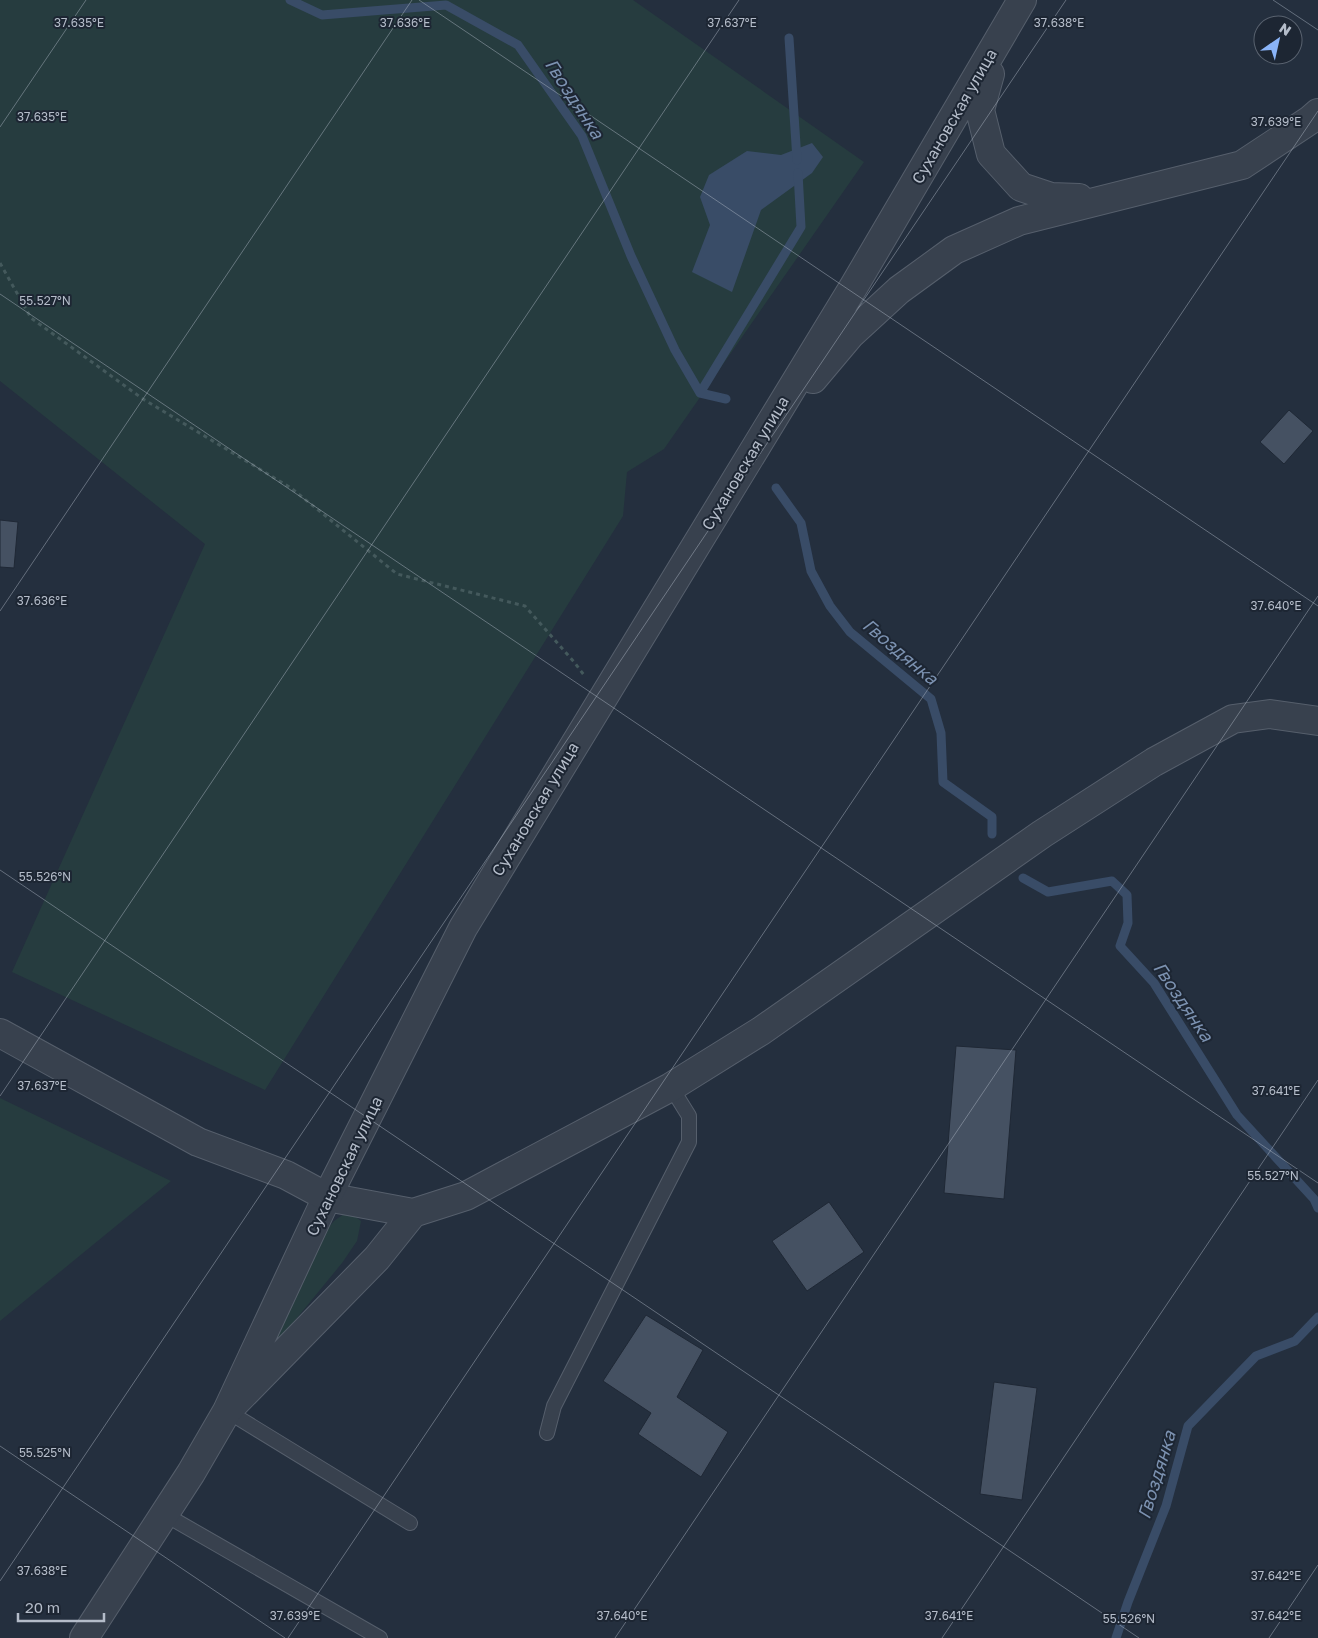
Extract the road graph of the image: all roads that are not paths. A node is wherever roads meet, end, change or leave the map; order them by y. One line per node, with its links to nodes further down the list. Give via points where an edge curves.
1 (1022, 0): 2 (street, Сухановская улица)
2 (1000, 37): 4 (street, via 980,110 991,154 1020,187 1051,198); 5 (street, Сухановская улица)
3 (1318, 113): 4 (street, via 1242,164)
4 (1110, 198): 5 (street, via 1019,221 954,250 899,290 850,335)
5 (756, 445): 9 (street, Сухановская улица, via 463,928)
6 (1318, 721): 8 (street, via 1270,714 1233,719 1154,762 1042,834 761,1031)
7 (0, 1033): 9 (street, via 198,1142 286,1175)
8 (671, 1087): 10 (street, via 466,1196); 12 (lane, via 689,1116 689,1142 554,1406)
9 (327, 1196): 10 (street); 11 (street, Сухановская улица)
10 (413, 1213): 11 (street, via 377,1258)
11 (228, 1411): 13 (street, Сухановская улица); 14 (lane)
12 (547, 1433)
13 (164, 1514): 15 (street, Сухановская улица); 16 (lane)
14 (410, 1523)
15 (84, 1638)
16 (380, 1638)

